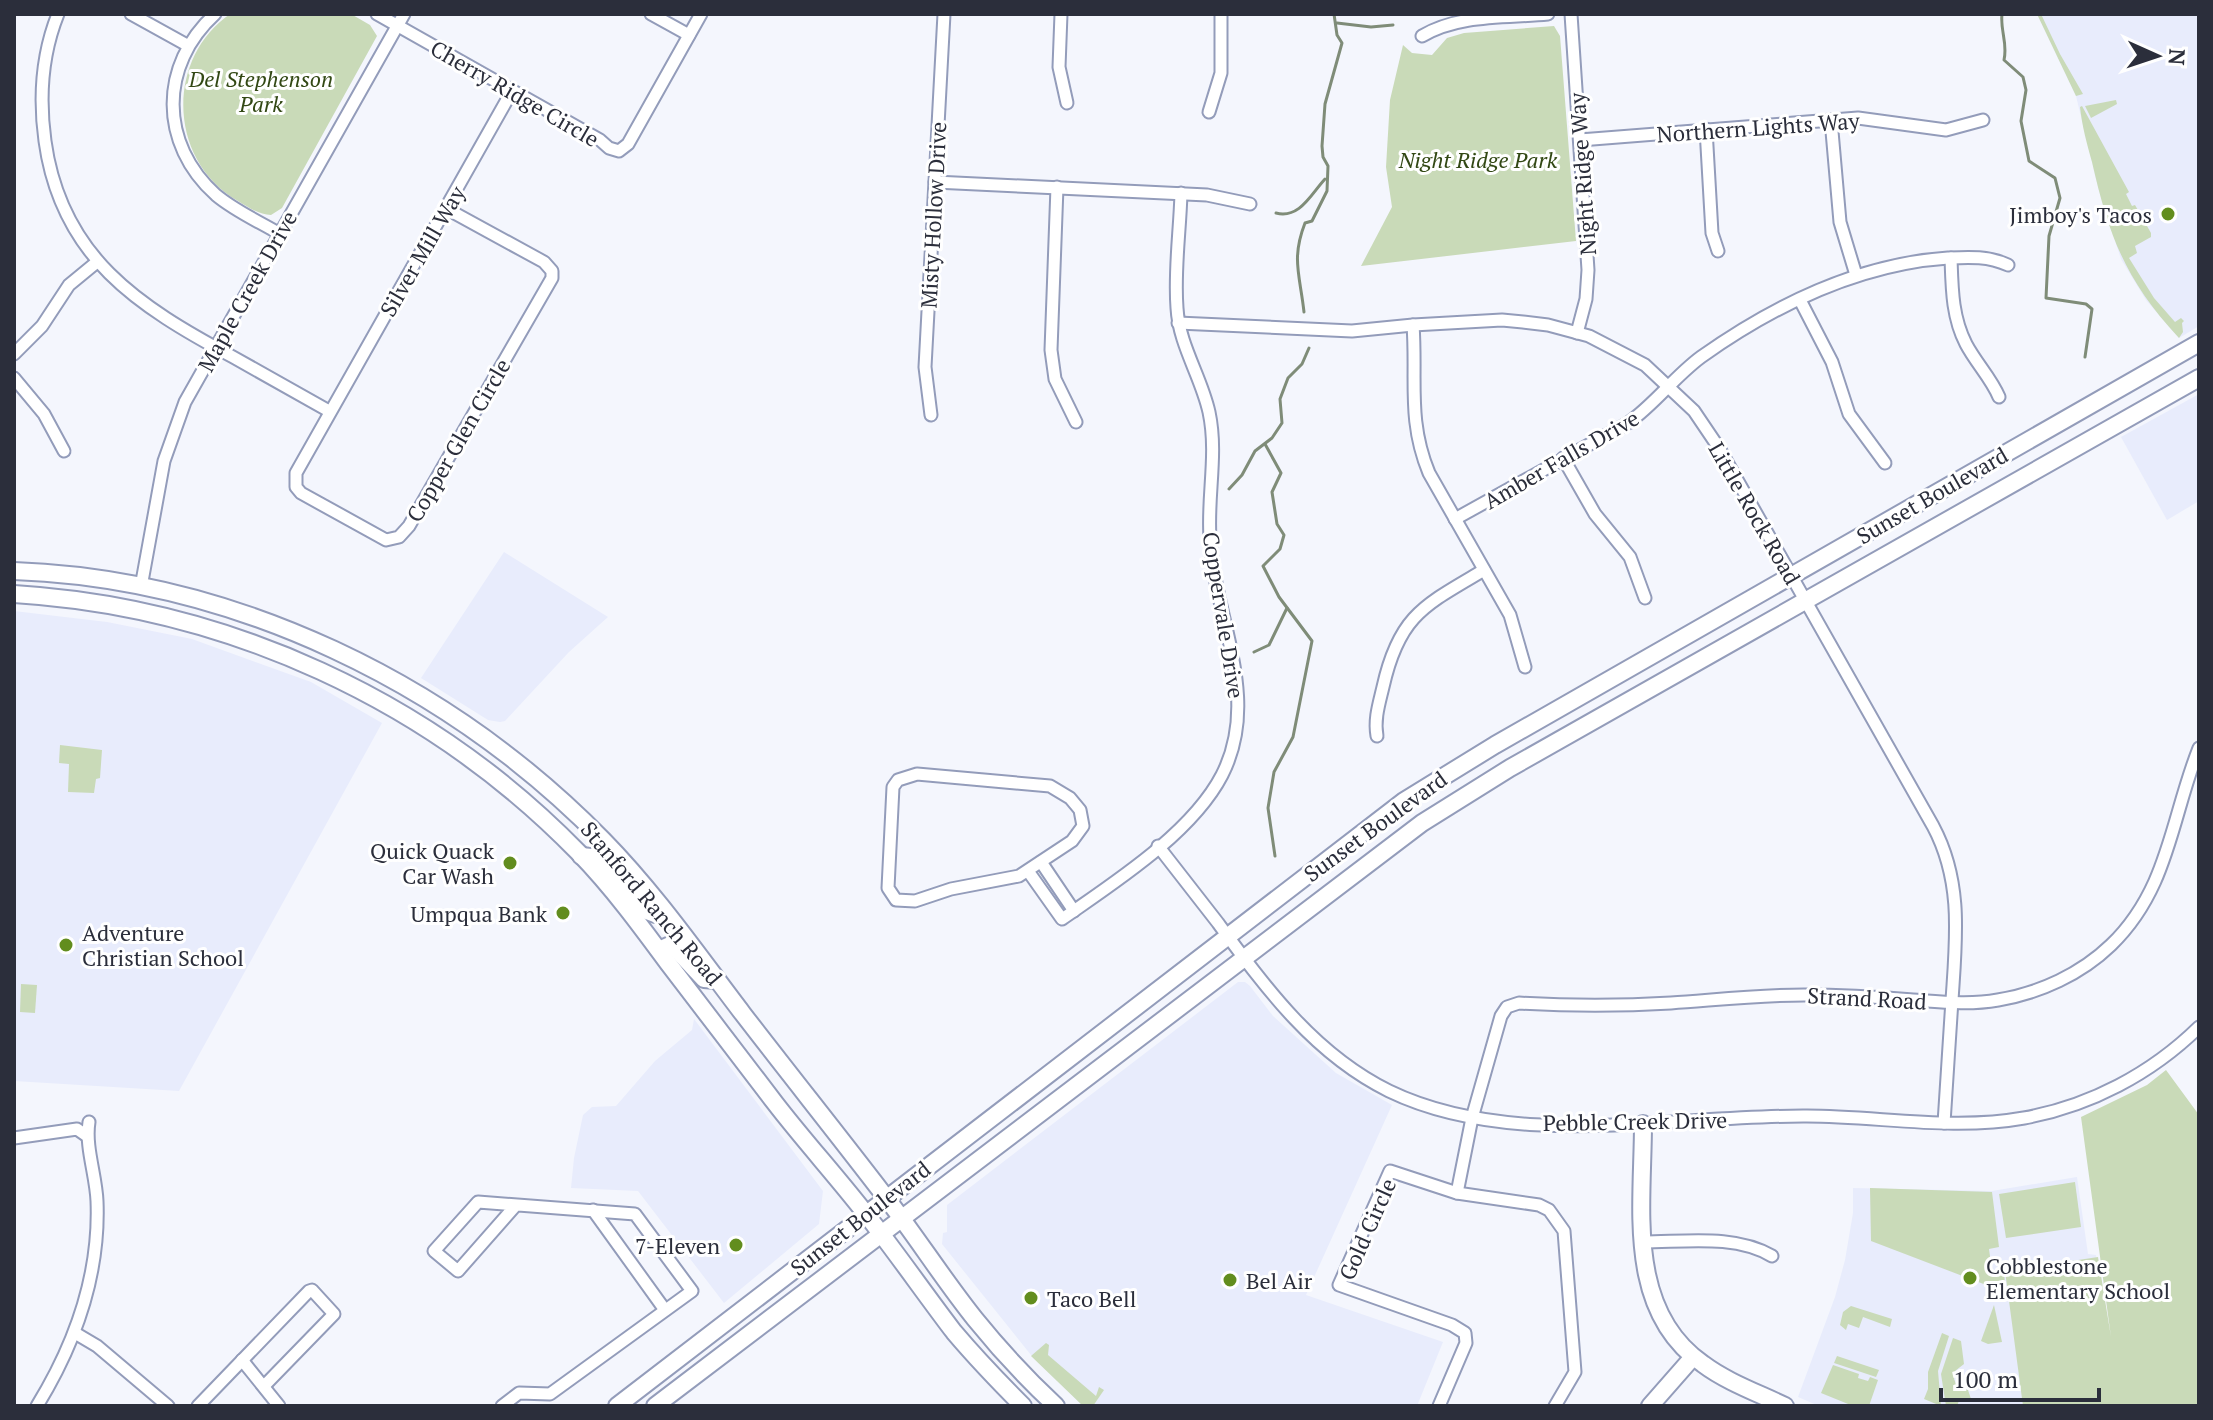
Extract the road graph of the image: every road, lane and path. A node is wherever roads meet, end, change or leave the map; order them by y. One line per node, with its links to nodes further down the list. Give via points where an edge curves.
1 (58, 14): 31 (street, via 43,75 46,148 61,198)
2 (131, 14): 15 (street)
3 (215, 14): 15 (street)
4 (377, 14): 12 (street, Cherry Ridge Circle)
5 (651, 14): 13 (street)
6 (701, 14): 13 (street, Cherry Ridge Circle)
7 (944, 14): 23 (street, Misty Hollow Drive)
8 (1061, 14): 17 (street, via 1059,67)
9 (1221, 14): 18 (street, via 1221,73)
10 (1548, 14): 14 (street, via 1457,22)
11 (1571, 14): 22 (street, Night Ridge Way)
12 (401, 20): 16 (street, Cherry Ridge Circle); 28 (street, Maple Creek Drive)
13 (689, 35): 16 (street, Cherry Ridge Circle, via 628,144 619,151)
14 (1422, 36)
15 (187, 45): 28 (street, via 175,82 173,111 186,158 227,204)
16 (512, 91): 27 (street, Silver Mill Way)
17 (1067, 103)
18 (1209, 112)
19 (1831, 120): 20 (street, Northern Lights Way, via 1868,119 1946,130); 21 (street, Northern Lights Way); 33 (street, via 1840,222)
20 (1983, 120)
21 (1706, 129): 22 (street, Northern Lights Way); 29 (street, via 1712,233)
22 (1580, 140): 37 (street, Night Ridge Way, via 1588,270)
23 (935, 182): 24 (street); 46 (street, Misty Hollow Drive, via 925,367)
24 (1057, 187): 25 (street); 47 (street, via 1051,350 1055,379)
25 (1181, 193): 26 (street); 35 (street, Coppervale Drive)
26 (1250, 204)
27 (447, 209): 45 (street, Silver Mill Way); 45 (street, Copper Glen Circle, via 544,262 552,278 399,537 380,539 296,487 296,473)
28 (280, 234): 39 (street, Maple Creek Drive)
29 (1718, 251)
30 (1951, 258): 32 (street, Amber Falls Drive, via 1979,257); 33 (street, Amber Falls Drive); 44 (street, via 1959,327)
31 (97, 262): 39 (street, via 142,304); 40 (street, via 69,285 42,326)
32 (2008, 265)
33 (1856, 275): 34 (street, Amber Falls Drive)
34 (1800, 300): 43 (street, Amber Falls Drive, via 1702,357); 50 (street, via 1832,362 1849,414)
35 (1178, 323): 36 (street, Little Rock Road, via 1341,331); 65 (street, Coppervale Drive, via 1212,429 1210,548 1235,664 1239,717 1230,755 1211,795 1188,823)
36 (1413, 325): 37 (street, Little Rock Road, via 1502,320); 51 (street, via 1418,441)
37 (1577, 333): 43 (street, Little Rock Road, via 1623,352)
38 (2199, 343): 54 (main road, Sunset Boulevard)
39 (216, 348): 45 (street); 55 (street, Maple Creek Drive, via 170,439)
40 (14, 354)
41 (14, 378): 48 (street, via 44,414)
42 (2199, 378): 60 (main road, Sunset Boulevard)
43 (1670, 386): 49 (street, Amber Falls Drive, via 1628,423); 54 (street, Little Rock Road, via 1713,439)
44 (1999, 397)
45 (329, 411)
46 (931, 415)
47 (1076, 422)
48 (64, 451)
49 (1563, 458): 51 (street, Amber Falls Drive); 59 (street, via 1595,514 1630,557)
50 (1885, 463)
51 (1455, 519): 52 (street)
52 (1484, 570): 62 (street, via 1510,615); 63 (street, via 1423,608 1402,631 1386,670)
53 (14, 571): 55 (main road, Stanford Ranch Road)
54 (1792, 576): 60 (street, Little Rock Road); 73 (main road, Sunset Boulevard, via 1449,771)
55 (141, 587): 57 (main road, via 127,593 101,590); 58 (main road, Stanford Ranch Road)
56 (14, 594): 57 (main road, Stanford Ranch Road)
57 (51, 596): 61 (main road, Stanford Ranch Road)
58 (189, 598): 61 (main road, via 144,600); 71 (main road, Stanford Ranch Road, via 292,632 450,714 566,804)
59 (1645, 598)
60 (1806, 601): 75 (main road, Sunset Boulevard, via 1463,796); 77 (street, Little Rock Road, via 1944,850 1957,903)
61 (134, 610): 66 (main road, Stanford Ranch Road, via 254,643 369,694 471,759)
62 (1525, 667)
63 (1377, 736)
64 (2199, 748): 77 (street, Strand Road, via 2152,890 2111,945 2080,969 2037,990 1995,1001)
65 (1158, 846): 72 (street, Coppervale Drive); 73 (street, Pebble Creek Drive)
66 (581, 856): 71 (main road, via 601,858 647,911); 74 (main road, Stanford Ranch Road)
67 (1041, 862): 68 (street); 68 (street, via 1083,826 1080,810 1058,790 917,774 893,787 888,879 896,900 915,901); 69 (street)
68 (1028, 871): 70 (street)
69 (1059, 889): 70 (street); 72 (street)
70 (1047, 898): 72 (street, Coppervale Drive, via 1062,919)
71 (663, 910): 76 (main road, Stanford Ranch Road)
72 (1074, 911)
73 (1227, 936): 75 (street, Pebble Creek Drive); 86 (main road, Sunset Boulevard)
74 (659, 950): 76 (main road, via 674,947 704,979); 89 (main road, Stanford Ranch Road)
75 (1244, 958): 79 (street, Pebble Creek Drive, via 1296,1023 1343,1063 1391,1092); 90 (main road, Sunset Boulevard)
76 (717, 980): 86 (main road, Stanford Ranch Road)
77 (1952, 1003): 79 (street, Strand Road, via 1808,995 1659,1004 1519,1003 1501,1016); 81 (street, Little Rock Road)
78 (2199, 1027): 81 (street, Pebble Creek Drive, via 2143,1071 2080,1103 2024,1118)
79 (1472, 1118): 82 (street, Pebble Creek Drive); 85 (street)
80 (89, 1122): 83 (street)
81 (1944, 1123): 82 (street, Pebble Creek Drive, via 1807,1116)
82 (1643, 1124): 92 (main road)
83 (87, 1136): 84 (street, via 77,1129); 95 (street, via 97,1227 92,1272)
84 (14, 1138)
85 (1457, 1193): 108 (street, Gold Circle, via 1390,1171 1339,1285 1465,1333 1466,1343); 109 (street, Gold Circle, via 1539,1205 1564,1231 1575,1372)
86 (887, 1198): 89 (main road, Sunset Boulevard); 90 (main road, Stanford Ranch Road)
87 (516, 1205): 87 (street, via 478,1202 434,1251 458,1271); 88 (street)
88 (593, 1210): 94 (street); 94 (street, via 635,1214 692,1291)
89 (866, 1214): 91 (main road, Stanford Ranch Road); 104 (main road, Sunset Boulevard)
90 (901, 1218): 91 (main road, Sunset Boulevard); 107 (main road, Stanford Ranch Road, via 992,1341)
91 (881, 1233): 105 (main road, Sunset Boulevard); 106 (main road, Stanford Ranch Road, via 956,1333)
92 (1643, 1242): 93 (street, via 1728,1242); 96 (main road, via 1653,1302)
93 (1772, 1256)
94 (665, 1310): 99 (street, via 550,1394 519,1393)
95 (75, 1333): 100 (street); 101 (street)
96 (1693, 1357): 110 (main road); 111 (main road)
97 (242, 1360): 98 (street); 98 (street, via 309,1291 334,1314); 102 (street)
98 (264, 1386): 103 (street)
99 (504, 1405)
100 (37, 1406)
101 (168, 1406)
102 (198, 1406)
103 (279, 1406)
104 (617, 1406)
105 (655, 1406)
106 (1023, 1406)
107 (1056, 1406)
108 (1439, 1406)
109 (1555, 1406)
110 (1650, 1406)
111 (1785, 1406)

